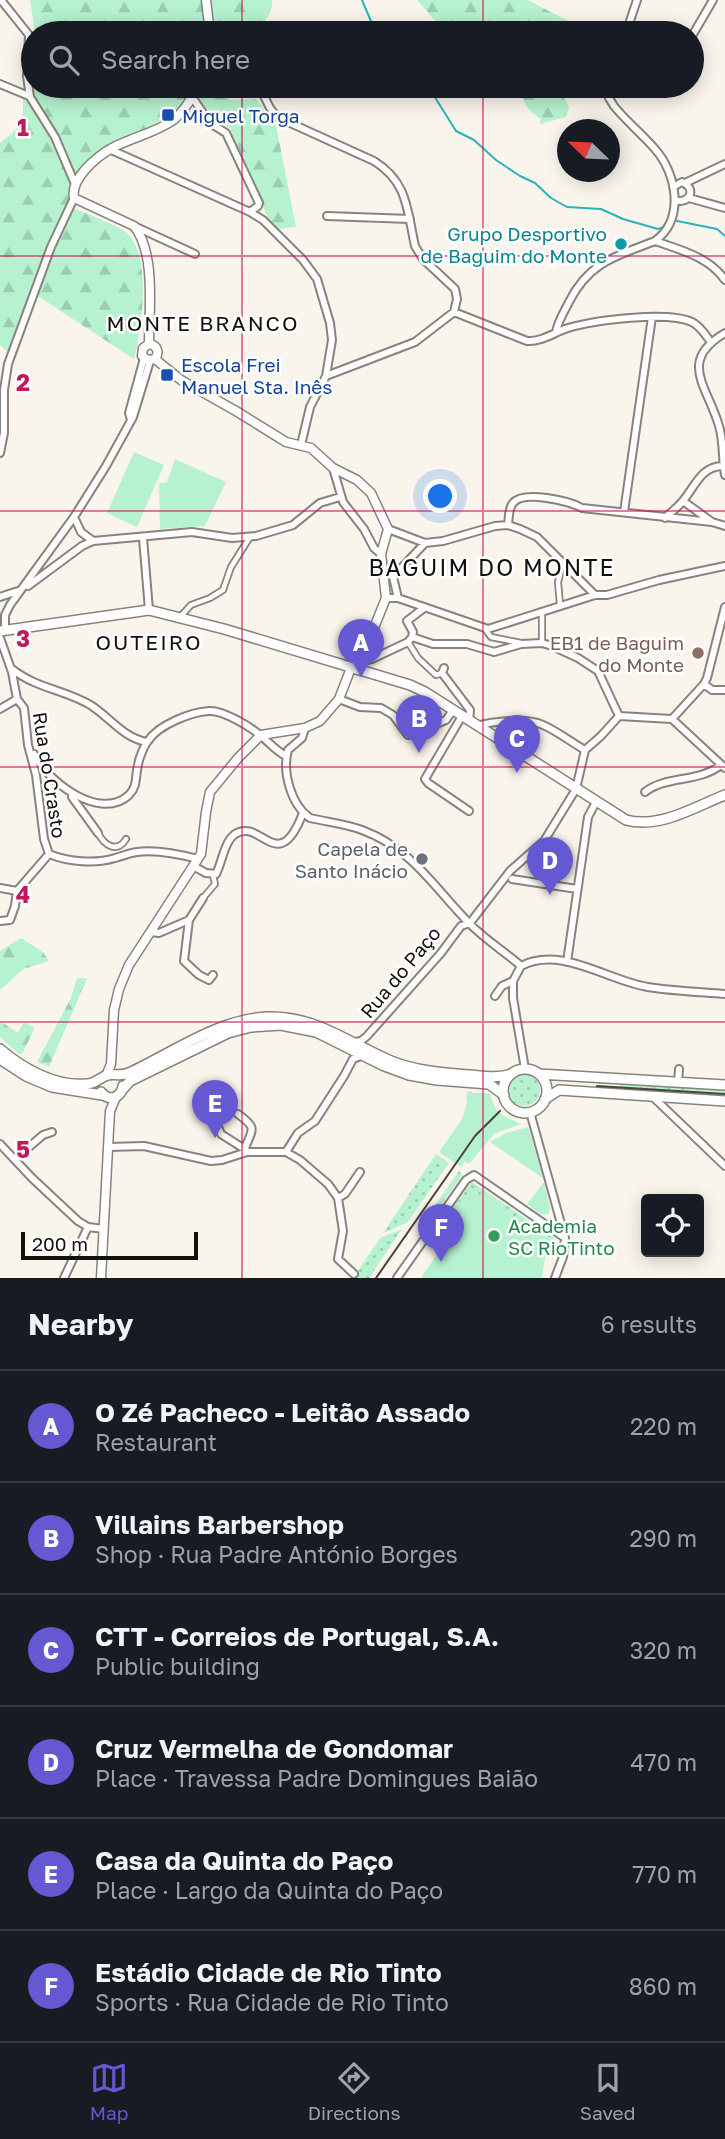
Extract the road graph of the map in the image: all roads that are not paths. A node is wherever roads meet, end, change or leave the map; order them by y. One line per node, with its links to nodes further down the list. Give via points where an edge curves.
1 (1, 0): 8 (street)
2 (206, 0): 5 (street)
3 (637, 0): 6 (street)
4 (713, 0): 7 (street)
5 (209, 21)
6 (630, 21)
7 (701, 21)
8 (21, 26)
9 (0, 84): 10 (street)
10 (21, 92)
11 (31, 98): 21 (street, via 55,137)
12 (191, 98): 16 (street)
13 (193, 98): 17 (street)
14 (265, 98): 30 (street, via 277,117 385,168 400,186)
15 (609, 98): 22 (street, via 657,151)
16 (181, 114): 17 (street); 18 (street)
17 (210, 123): 26 (street, via 226,133)
18 (109, 149): 21 (street); 28 (street)
19 (725, 164): 20 (street)
20 (685, 183): 22 (street); 24 (street, via 691,190)
21 (75, 184): 23 (street)
22 (673, 187): 25 (street)
23 (74, 198): 32 (street); 45 (street, via 8,364)
24 (689, 198): 25 (street); 27 (street)
25 (676, 200): 33 (street, via 668,229)
26 (259, 203): 28 (street); 31 (street)
27 (725, 208)
28 (250, 212): 31 (street)
29 (327, 216): 30 (street)
30 (410, 219): 36 (street, via 419,253 455,289)
31 (263, 220): 43 (street, via 317,279 332,340)
32 (134, 226): 34 (street); 41 (street, via 145,246)
33 (655, 241): 35 (street, via 706,261); 38 (street, via 592,269 573,294)
34 (195, 254)
35 (725, 280)
36 (454, 312): 38 (street, via 527,341); 43 (street, via 415,342)
37 (652, 317): 38 (street, via 598,320); 40 (street, via 691,322); 51 (street)
38 (556, 332)
39 (725, 333): 40 (street)
40 (710, 341): 46 (street, via 698,368 719,425)
41 (149, 344): 42 (street, via 142,351); 42 (street, via 158,349)
42 (150, 359): 44 (street, via 286,442); 52 (street, via 129,413 131,420)
43 (326, 376): 44 (street, via 310,407)
44 (301, 445): 47 (street)
45 (0, 453)
46 (723, 466): 48 (street); 50 (street, via 707,470)
47 (333, 468): 49 (street); 57 (street, via 367,488)
48 (725, 475)
49 (340, 497): 58 (street, via 320,503 293,525); 62 (street)
50 (683, 501): 53 (street); 54 (street)
51 (624, 512): 53 (street); 55 (street, via 524,498 512,504)
52 (74, 517): 60 (street, via 81,532); 65 (street)
53 (665, 518): 54 (street)
54 (712, 522): 56 (street)
55 (508, 525): 61 (street); 63 (street, via 537,537)
56 (725, 526)
57 (388, 529): 61 (street); 62 (street)
58 (250, 537): 59 (street, via 192,532); 75 (street, via 223,590 191,605)
59 (143, 538): 60 (street); 73 (street)
60 (93, 541): 65 (street)
61 (425, 543): 69 (street, via 393,577)
62 (381, 554): 68 (street)
63 (563, 563): 66 (street); 70 (street, via 558,582)
64 (725, 566): 66 (street)
65 (22, 589): 67 (street); 77 (street, via 5,615)
66 (595, 595): 70 (street)
67 (0, 597)
68 (386, 598): 69 (street); 81 (street)
69 (398, 598): 72 (street)
70 (561, 605): 74 (street)
71 (725, 607): 84 (street)
72 (424, 608): 76 (street); 78 (street, via 407,621 413,632)
73 (149, 610): 75 (main road); 77 (main road)
74 (542, 611): 76 (street); 79 (street)
75 (179, 617): 81 (main road)
76 (484, 629): 80 (street, via 491,637)
77 (2, 633): 82 (street, Rua do Crasto)
78 (410, 639): 80 (street, via 467,644 494,652); 81 (street); 83 (street, via 418,658 436,675)
79 (542, 643): 80 (street); 90 (street, via 598,671)
80 (525, 644)
81 (356, 666): 87 (street); 89 (main road, via 410,685)
82 (10, 667): 86 (street, Rua do Crasto); 95 (street, via 38,685 89,704 123,733)
83 (443, 671): 92 (street, via 470,710)
84 (704, 684): 85 (street, via 712,690); 91 (street)
85 (725, 690)
86 (17, 699): 88 (street); 96 (street, Rua do Crasto, via 24,708)
87 (339, 699): 89 (street, via 381,708 393,715 408,735 446,720); 93 (street, via 320,721)
88 (0, 709)
89 (453, 710): 92 (main road)
90 (619, 716): 91 (street); 97 (street)
91 (672, 719): 99 (street)
92 (470, 721): 97 (street, via 531,721); 100 (main road); 105 (street, via 425,776 428,783)
93 (305, 728): 94 (street); 98 (street)
94 (261, 735): 95 (street, via 218,711 209,711 185,716); 98 (street); 110 (street, via 211,792 203,847)
95 (146, 742): 102 (street, via 135,786 126,797 100,804)
96 (28, 745): 102 (street, via 47,775); 109 (street, Rua do Crasto)
97 (585, 750): 100 (street, Rua do Paço)
98 (286, 756): 106 (street, via 287,782)
99 (723, 767): 101 (street)
100 (576, 789): 104 (main road); 119 (street, Rua do Paço, via 544,841 510,871)
101 (645, 792)
102 (72, 793): 107 (street)
103 (725, 795): 104 (main road, via 645,824 626,820)
104 (596, 802): 114 (street, via 588,817)
105 (469, 811)
106 (303, 813): 111 (street, via 284,844 247,832 232,836); 119 (street, via 361,829 395,848 440,888)
107 (98, 833): 108 (street, via 110,847 123,845)
108 (126, 839)
109 (49, 854): 110 (street, Rua do Crasto, via 99,860 148,851 184,855); 115 (street)
110 (195, 863): 111 (street, Rua do Crasto); 120 (street)
111 (213, 875): 116 (street, via 215,884)
112 (512, 879): 114 (street)
113 (0, 888): 115 (street)
114 (578, 889): 121 (street)
115 (16, 891): 118 (street, via 10,920)
116 (203, 898): 117 (street)
117 (189, 920): 120 (street); 123 (street, via 184,961 209,980)
118 (0, 921)
119 (470, 923): 122 (street); 127 (street, Rua do Paço, via 461,926 368,1035)
120 (151, 932): 130 (street, via 119,989)
121 (567, 962): 122 (street, via 530,961); 125 (street, via 633,984)
122 (521, 966): 124 (street)
123 (213, 975)
124 (513, 981): 126 (street); 132 (street)
125 (725, 994)
126 (495, 996)
127 (355, 1042): 134 (main road, via 421,1070 491,1077); 136 (main road, via 299,1019 257,1018 219,1028)
128 (0, 1049): 137 (main road, via 51,1079 86,1084)
129 (363, 1055): 140 (main road, via 304,1028 251,1027 228,1032 130,1081); 141 (main road, via 409,1075 488,1084); 156 (street, via 353,1059 315,1121 298,1133)
130 (112, 1058): 136 (street); 137 (street)
131 (0, 1059): 142 (main road, via 52,1087)
132 (525, 1069): 134 (main road); 135 (main road)
133 (679, 1069): 138 (street)
134 (511, 1074): 141 (main road)
135 (539, 1074): 138 (main road); 145 (main road, via 546,1086)
136 (116, 1076): 137 (main road); 140 (main road, via 122,1082)
137 (104, 1077): 142 (main road, via 99,1085)
138 (678, 1082): 139 (main road)
139 (725, 1085)
140 (119, 1093): 142 (main road); 147 (street)
141 (503, 1095): 148 (main road, via 510,1107)
142 (103, 1096): 147 (street)
143 (653, 1097): 144 (main road); 145 (main road, via 559,1090); 150 (street)
144 (680, 1098): 146 (main road); 150 (street, via 674,1106)
145 (545, 1099): 148 (main road)
146 (725, 1101)
147 (110, 1111): 154 (street)
148 (530, 1112): 161 (street)
149 (238, 1114): 155 (street, via 253,1126)
150 (678, 1121): 158 (street)
151 (219, 1129): 155 (street)
152 (52, 1132): 157 (street)
153 (0, 1144): 157 (street)
154 (108, 1147): 155 (street, via 144,1146 211,1161); 164 (street)
155 (246, 1150): 156 (street)
156 (286, 1152): 160 (street, via 328,1184)
157 (15, 1159): 163 (street)
158 (725, 1166)
159 (360, 1172): 160 (street)
160 (338, 1198): 166 (street, via 343,1231 338,1259)
161 (558, 1209): 162 (street, via 549,1219); 165 (street)
162 (539, 1219): 165 (street); 169 (street, via 477,1176 469,1177)
163 (88, 1227): 164 (street); 167 (street)
164 (104, 1229): 168 (street)
165 (565, 1238): 170 (street)
166 (354, 1274)
167 (64, 1278)
168 (102, 1278)
169 (397, 1278)
170 (555, 1278)

